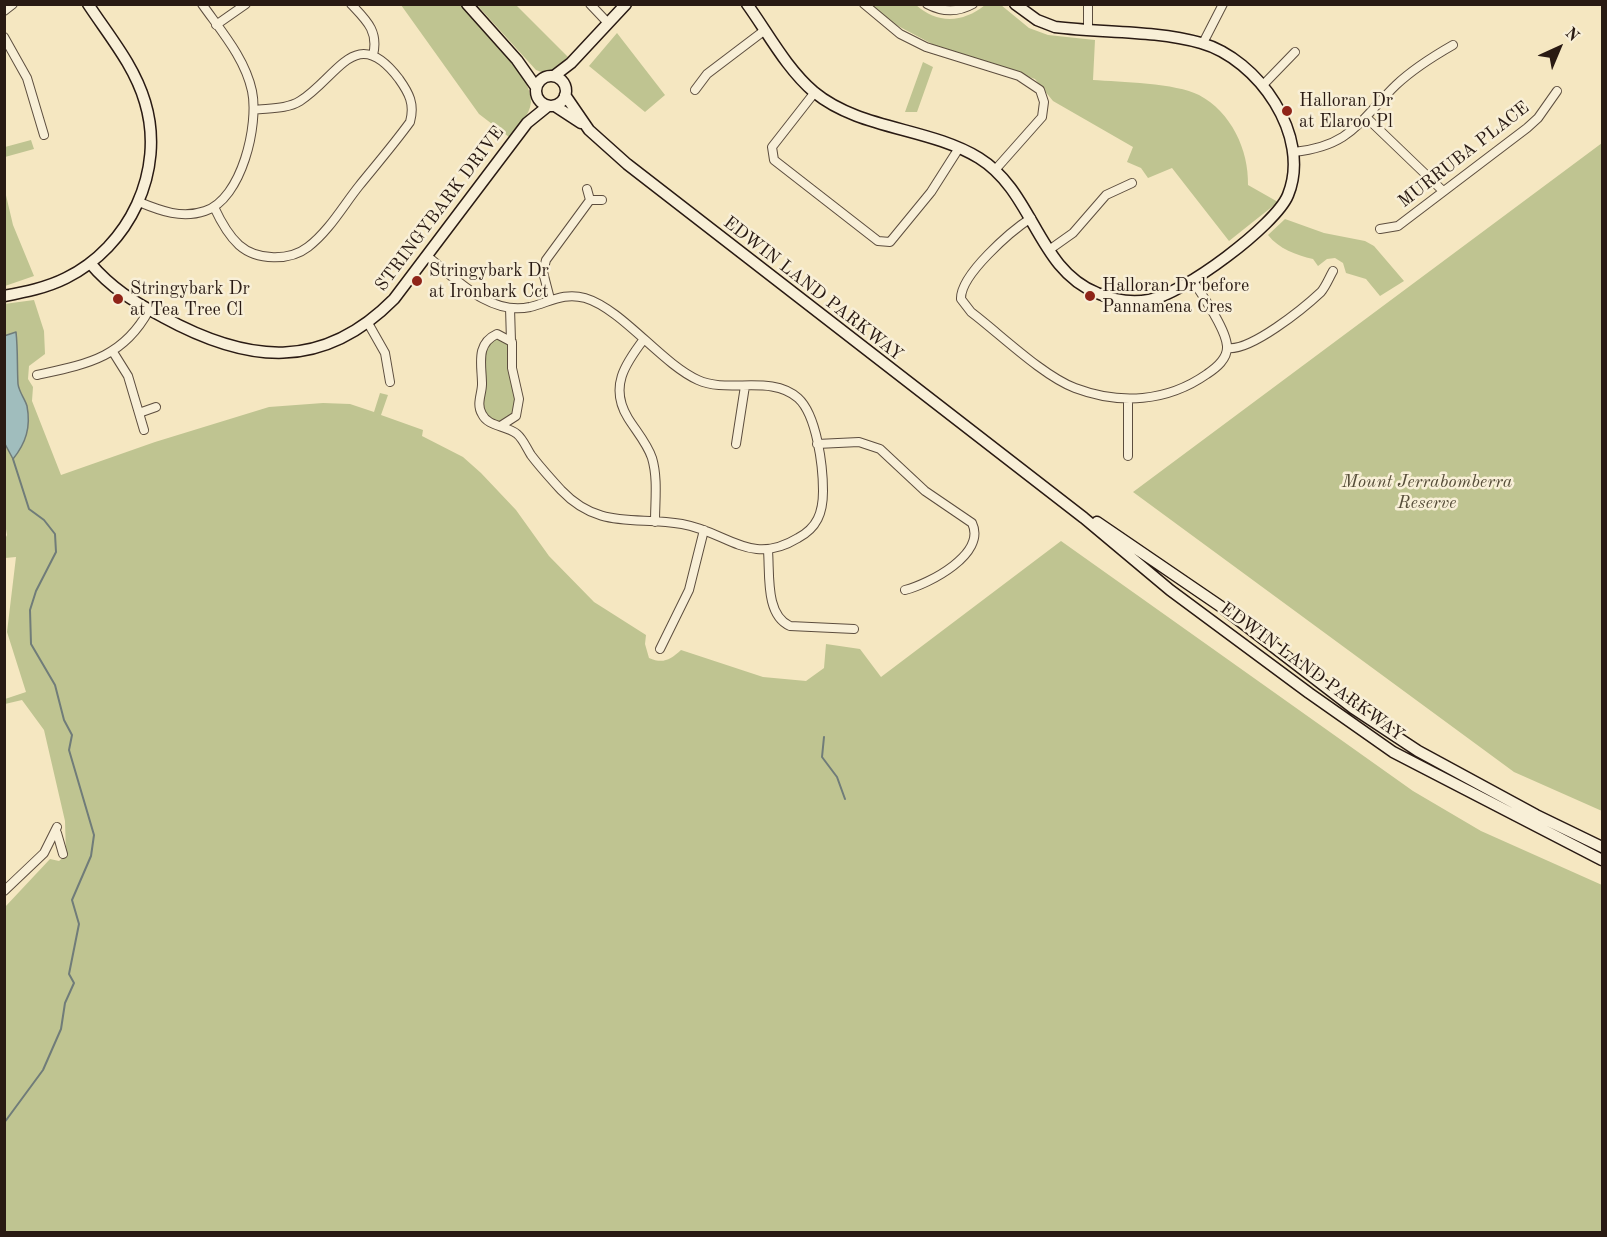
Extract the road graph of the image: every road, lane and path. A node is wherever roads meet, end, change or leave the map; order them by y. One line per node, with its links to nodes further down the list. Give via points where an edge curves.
1 (13, 4): 16 (street)
2 (88, 4): 47 (street, via 130,66 146,104 150,159)
3 (202, 4): 18 (street)
4 (246, 4): 18 (street)
5 (351, 4): 25 (street, via 376,36)
6 (467, 4): 28 (street)
7 (590, 4): 17 (street)
8 (626, 4): 17 (street)
9 (747, 4): 19 (street)
10 (864, 4): 41 (street, via 900,34 926,47 1019,76 1040,90 1044,102 1042,117)
11 (927, 4): 12 (street, via 941,11 963,10)
12 (973, 4)
13 (1015, 4): 20 (street, via 1054,27)
14 (1088, 4): 20 (street)
15 (1223, 4): 22 (street)
16 (4, 11)
17 (608, 23): 26 (street)
18 (216, 25): 34 (street, via 245,70)
19 (765, 30): 29 (street, via 707,74); 31 (street)
20 (1088, 31): 22 (street)
21 (4, 37): 38 (street, via 27,78)
22 (1203, 43): 27 (street, via 1230,58)
23 (1453, 45): 35 (street, via 1410,72)
24 (1295, 52): 27 (street)
25 (373, 55): 34 (street, via 351,56 299,102); 48 (street, via 384,60 405,87 412,102 410,122 315,241 294,254 252,253 231,236)
26 (559, 80): 28 (street); 32 (street)
27 (1263, 85): 40 (street, via 1283,118)
28 (538, 88): 33 (street, EDWIN LAND PARKWAY); 36 (street, STRINGYBARK DRIVE)
29 (695, 90)
30 (1557, 91): 44 (street, MURRUBA PLACE, via 1532,124)
31 (815, 92): 39 (street, via 865,118); 39 (street, via 772,147 774,160 878,241 890,242 931,192)
32 (565, 94): 33 (street, STRINGYBARK DRIVE); 37 (street, EDWIN LAND PARKWAY)
33 (551, 106): 36 (street, STRINGYBARK DRIVE); 37 (street, EDWIN LAND PARKWAY)
34 (254, 110): 48 (street, via 245,159 227,194)
35 (1367, 118): 40 (street, via 1336,142); 44 (street)
36 (527, 123): 52 (street, STRINGYBARK DRIVE)
37 (584, 124): 79 (street, EDWIN LAND PARKWAY, via 645,178)
38 (44, 135)
39 (959, 148): 41 (street)
40 (1294, 152): 55 (street, via 1289,192 1274,217)
41 (994, 170): 49 (street, via 1021,199)
42 (1132, 183): 51 (street, via 1106,195 1073,233)
43 (587, 189): 45 (street)
44 (1443, 191): 50 (street, MURRUBA PLACE, via 1398,226)
45 (590, 200): 46 (street); 57 (street, via 547,257 543,272)
46 (602, 200)
47 (139, 202): 48 (street, via 174,214 193,214); 53 (street, via 111,244)
48 (214, 207)
49 (1031, 218): 51 (street); 69 (street, via 1005,235 964,286 963,304 1062,381 1095,395)
50 (1380, 230)
51 (1049, 250): 55 (street, via 1070,277 1109,298 1150,300)
52 (427, 256): 58 (street, via 483,299); 60 (street, STRINGYBARK DRIVE, via 394,299)
53 (90, 263): 56 (street, via 44,287); 59 (street, STRINGYBARK DRIVE, via 114,289)
54 (1333, 271): 64 (street, via 1323,290 1277,326 1248,345 1235,350)
55 (1193, 281): 64 (street)
56 (4, 296)
57 (550, 299): 58 (street); 62 (street, via 569,296 592,301)
58 (510, 308): 61 (street, via 504,325); 63 (street)
59 (149, 310): 60 (street, STRINGYBARK DRIVE, via 209,341 262,353 313,348); 65 (street, via 139,326)
60 (368, 322): 67 (street, via 385,353)
61 (495, 335): 63 (street); 73 (street, via 484,344 481,353 479,407 486,420)
62 (644, 339): 68 (street, via 700,381); 80 (street, via 625,363 619,387 621,403 651,457 655,473)
63 (512, 341): 71 (street)
64 (1227, 348): 69 (street, via 1217,367 1187,386 1150,398)
65 (112, 352): 66 (street); 72 (street, via 126,374)
66 (38, 375)
67 (390, 382)
68 (745, 386): 76 (street); 77 (street, via 782,390 799,399 812,420)
69 (1128, 399): 78 (street)
70 (156, 407): 72 (street)
71 (517, 412): 73 (street); 75 (street)
72 (139, 413): 74 (street)
73 (502, 425): 75 (street)
74 (144, 430)
75 (524, 442): 80 (street, via 561,490 582,508 614,520)
76 (736, 444)
77 (817, 444): 82 (street, via 823,495 818,521 795,541); 83 (street, via 859,442 880,449 932,496 973,525 975,539 970,550 927,583)
78 (1128, 456)
79 (1027, 474): 86 (street, EDWIN LAND PARKWAY, via 1223,608 1353,708 1418,752); 88 (street, EDWIN LAND PARKWAY, via 1170,590 1393,752)
80 (655, 522): 81 (street)
81 (704, 530): 82 (street, via 744,548); 85 (street, via 688,590)
82 (768, 550): 84 (street, via 773,610 781,621 790,626)
83 (905, 590)
84 (854, 630)
85 (660, 649)
86 (1602, 847)
87 (63, 854): 89 (street, via 58,825 44,853)
88 (1602, 860)
89 (4, 891)

